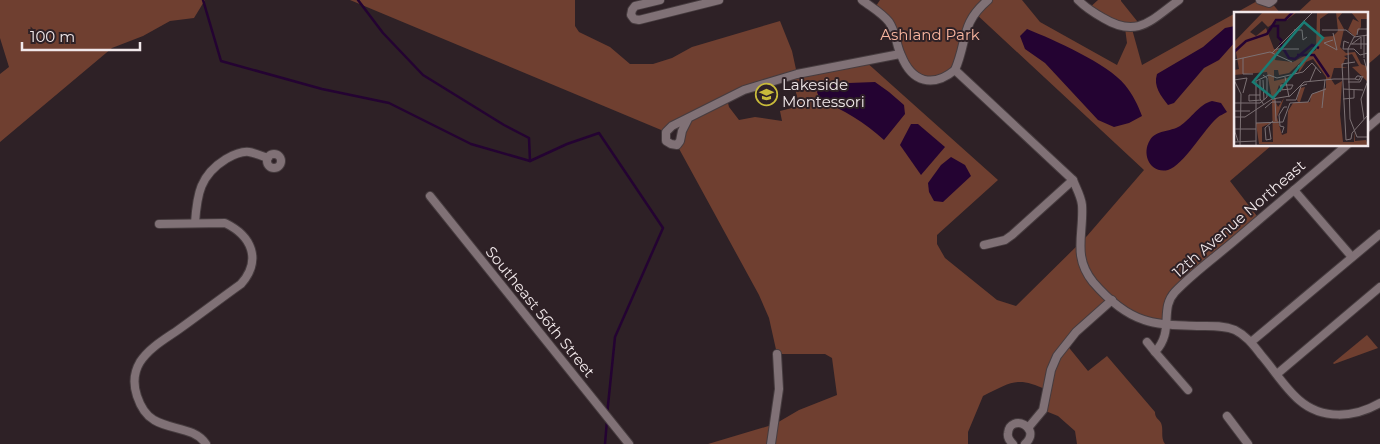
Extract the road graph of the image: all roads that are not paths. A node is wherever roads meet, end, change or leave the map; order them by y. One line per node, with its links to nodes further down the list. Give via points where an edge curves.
1 (660, 0): 2 (street, via 635,6 632,10 634,19)
2 (719, 0)
3 (862, 0): 9 (street, via 889,23)
4 (988, 0): 10 (street, via 978,8 968,24)
5 (1078, 0): 6 (street, via 1110,22 1132,28 1144,24)
6 (1179, 0)
7 (1260, 0): 8 (street, via 1266,3)
8 (1273, 0)
9 (900, 54): 10 (street, via 910,71 924,80 941,79); 12 (street, via 781,78 744,90)
10 (955, 70): 16 (street)
11 (1380, 118): 13 (street)
12 (688, 119)
13 (1368, 127)
14 (1346, 146): 17 (street, 12th Avenue Northeast)
15 (268, 158): 19 (street, via 249,152 240,153 216,166 200,188)
16 (1072, 180): 22 (street, via 1012,235); 25 (street, via 1082,207 1080,253 1083,263 1092,280)
17 (1294, 190): 23 (street); 26 (street, 12th Avenue Northeast, via 1175,292 1168,304)
18 (430, 196): 37 (street, Southeast 56th Street)
19 (195, 223): 20 (street); 36 (street, via 225,224 235,228 252,251 250,270 241,284 150,350 137,370 134,385 142,409 154,420 194,434)
20 (158, 224)
21 (1380, 234): 23 (street)
22 (984, 245)
23 (1352, 257): 28 (street)
24 (1380, 287): 31 (street)
25 (1112, 300): 26 (street, via 1145,321); 35 (street, via 1076,332 1057,356 1043,410)
26 (1168, 324): 28 (street, via 1230,328); 29 (street, 12th Avenue Northeast, via 1163,342)
27 (1147, 342): 29 (street)
28 (1250, 342): 31 (street)
29 (1155, 352): 32 (street)
30 (777, 354): 38 (street, via 779,389)
31 (1277, 374): 33 (street, via 1298,399 1318,411 1346,415)
32 (1188, 390)
33 (1380, 403)
34 (1227, 416): 41 (street)
35 (1028, 428): 39 (street, via 1022,424 1012,426 1008,436); 40 (street, via 1030,435)
36 (206, 444)
37 (629, 444)
38 (771, 444)
39 (1013, 444)
40 (1025, 444)
41 (1248, 444)

